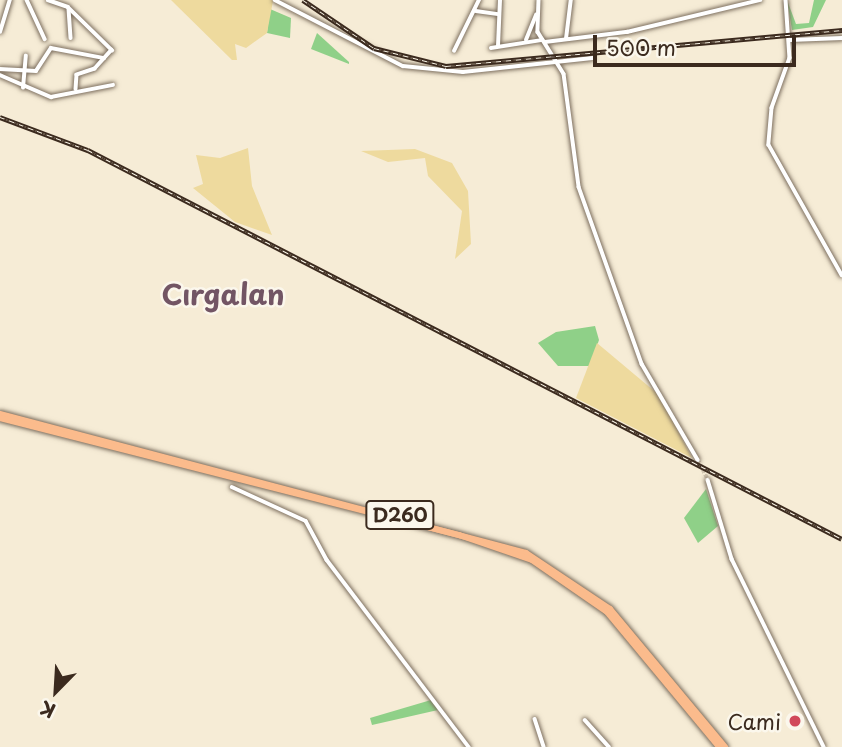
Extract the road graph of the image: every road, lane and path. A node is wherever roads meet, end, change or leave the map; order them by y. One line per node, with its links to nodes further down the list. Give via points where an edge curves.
1 (10, 0): 15 (street)
2 (27, 0): 19 (street)
3 (48, 0): 11 (street)
4 (275, 0): 30 (street, via 403,66 456,72)
5 (479, 0): 12 (street)
6 (500, 0): 13 (street)
7 (539, 0): 14 (street)
8 (571, 0): 21 (street)
9 (760, 0): 21 (street)
10 (786, 0): 22 (street)
11 (69, 8): 17 (street); 28 (street, via 113,50)
12 (476, 10): 13 (street); 26 (street)
13 (498, 14): 24 (street)
14 (537, 14): 20 (street); 23 (street)
15 (3, 19): 16 (street)
16 (0, 32)
17 (71, 38)
18 (842, 38): 22 (street)
19 (45, 39)
20 (526, 40): 23 (street); 24 (street)
21 (566, 40): 23 (street)
22 (790, 40): 37 (street, via 769,145)
23 (544, 41): 30 (street)
24 (498, 46): 25 (street)
25 (491, 48)
26 (454, 51)
27 (26, 56): 31 (street)
28 (104, 58): 31 (street, via 51,48 36,71); 36 (street, via 77,75)
29 (592, 58): 30 (street)
30 (557, 60): 39 (street, via 582,194 642,364)
31 (24, 66): 32 (street); 35 (street)
32 (0, 69)
33 (0, 75): 35 (street)
34 (113, 85): 36 (street)
35 (23, 88): 36 (street, via 51,97)
36 (76, 89)
37 (842, 275)
38 (0, 416): 47 (highway, D260, via 460,535 531,560 607,612); 48 (highway, D260, via 526,553 573,579 617,615)
39 (698, 460)
40 (708, 480): 49 (street, via 732,559)
41 (232, 487): 44 (street, via 306,521 327,560)
42 (535, 719): 45 (street)
43 (585, 720): 46 (street)
44 (469, 747)
45 (544, 747)
46 (609, 747)
47 (719, 747)
48 (725, 747)
49 (824, 747)

